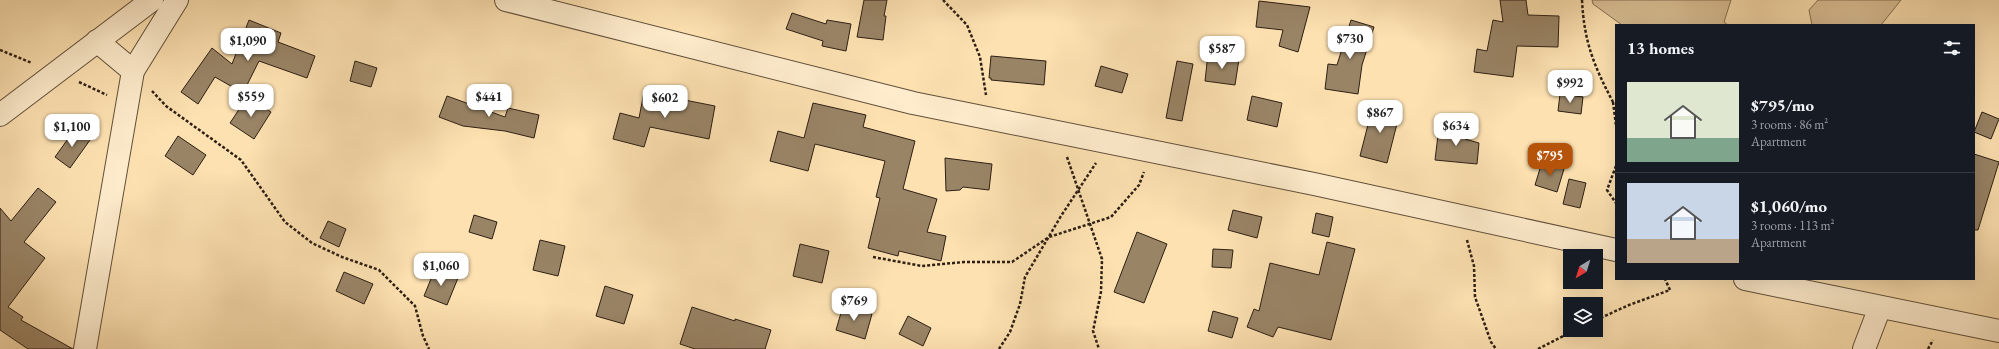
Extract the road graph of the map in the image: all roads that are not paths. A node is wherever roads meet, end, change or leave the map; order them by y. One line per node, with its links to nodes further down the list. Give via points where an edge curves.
1 (152, 0): 4 (street)
2 (177, 0): 5 (street)
3 (506, 0): 7 (street, via 913,103 1314,184)
4 (98, 42): 5 (street); 6 (street)
5 (133, 71): 11 (street)
6 (0, 115)
7 (1615, 250)
8 (1750, 280): 9 (street)
9 (1880, 307): 10 (street); 12 (street)
10 (1999, 331)
11 (85, 349)
12 (1864, 349)

